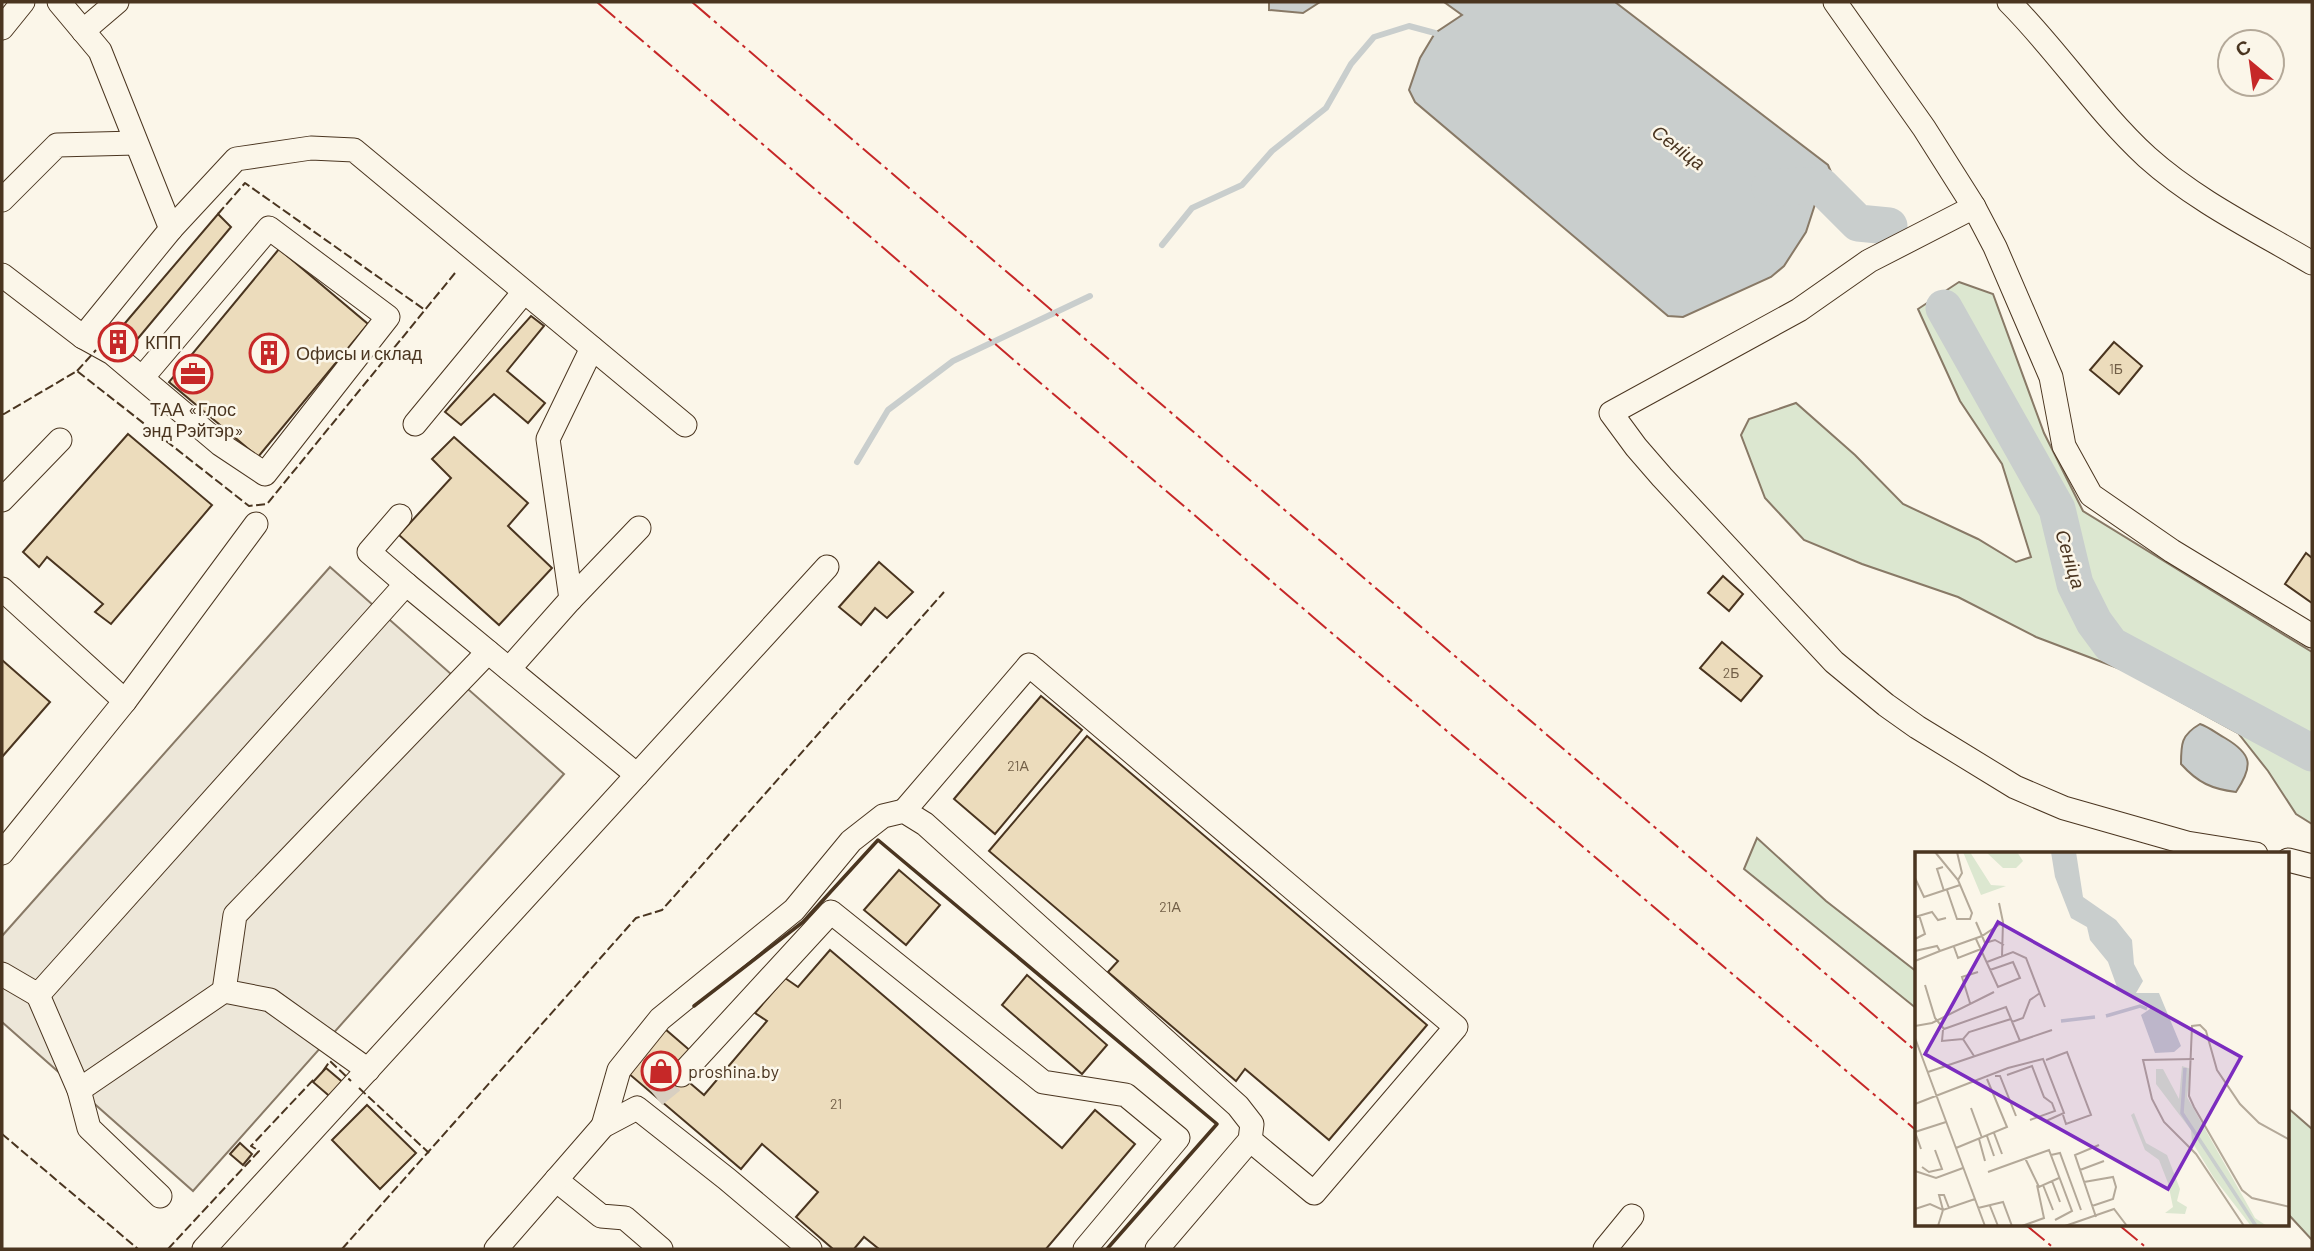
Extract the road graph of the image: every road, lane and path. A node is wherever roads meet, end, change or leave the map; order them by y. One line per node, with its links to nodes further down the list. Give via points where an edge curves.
1 (23, 2): 6 (street)
2 (59, 2): 7 (street)
3 (117, 2): 7 (street)
4 (1835, 2): 10 (street)
5 (2009, 2): 12 (street, via 2146,156 2190,192)
6 (2, 28)
7 (83, 31): 8 (street, via 100,51)
8 (136, 143): 9 (street, via 57,145); 11 (street)
9 (2, 200)
10 (1974, 207): 29 (street, via 2051,377 2064,446 2091,495 2172,551); 35 (street, via 1869,261 1799,310 1611,413 1662,477 1834,662 1917,727 2015,787 2064,808 2187,843)
11 (171, 229): 14 (street, via 236,159 311,148 354,150); 15 (street)
12 (2312, 263)
13 (2, 275): 15 (street)
14 (524, 292): 16 (street); 18 (street)
15 (83, 337): 17 (street, via 112,353)
16 (593, 348): 19 (street); 28 (street, via 548,439)
17 (142, 379): 17 (street, via 269,228 388,317 265,474)
18 (415, 424)
19 (685, 425)
20 (60, 440): 21 (street)
21 (2, 500)
22 (400, 516): 26 (street, via 369,552)
23 (256, 524): 32 (street)
24 (639, 528): 28 (street)
25 (827, 568): 33 (street)
26 (406, 584): 30 (street); 41 (street)
27 (2, 589): 32 (street)
28 (571, 598): 31 (street)
29 (2312, 636)
30 (488, 652): 31 (street); 40 (street, via 234,915)
31 (509, 669): 33 (street)
32 (125, 701): 36 (street)
33 (637, 775): 42 (street)
34 (904, 811): 45 (street, via 883,816 850,841 794,910 660,1019 619,1070); 46 (street, via 936,833 1238,1106 1252,1124); 46 (street, via 1029,665 1456,1027 1314,1193)
35 (2243, 852)
36 (2, 853)
37 (2290, 860): 38 (street)
38 (2312, 866)
39 (2, 974): 41 (street)
40 (224, 991): 42 (street, via 270,1000); 44 (street)
41 (38, 995): 44 (street)
42 (368, 1070): 50 (street)
43 (681, 1075): 54 (street, via 831,912 1043,1082 1126,1095 1178,1138)
44 (79, 1090): 48 (street, via 89,1128)
45 (603, 1126): 47 (street); 53 (street, via 646,1102)
46 (1250, 1140): 55 (street)
47 (556, 1180): 51 (street); 52 (street, via 601,1216 625,1219)
48 (160, 1196)
49 (1632, 1216): 56 (street)
50 (204, 1249)
51 (496, 1249)
52 (661, 1249)
53 (810, 1249)
54 (1085, 1249)
55 (1157, 1249)
56 (1605, 1249)

